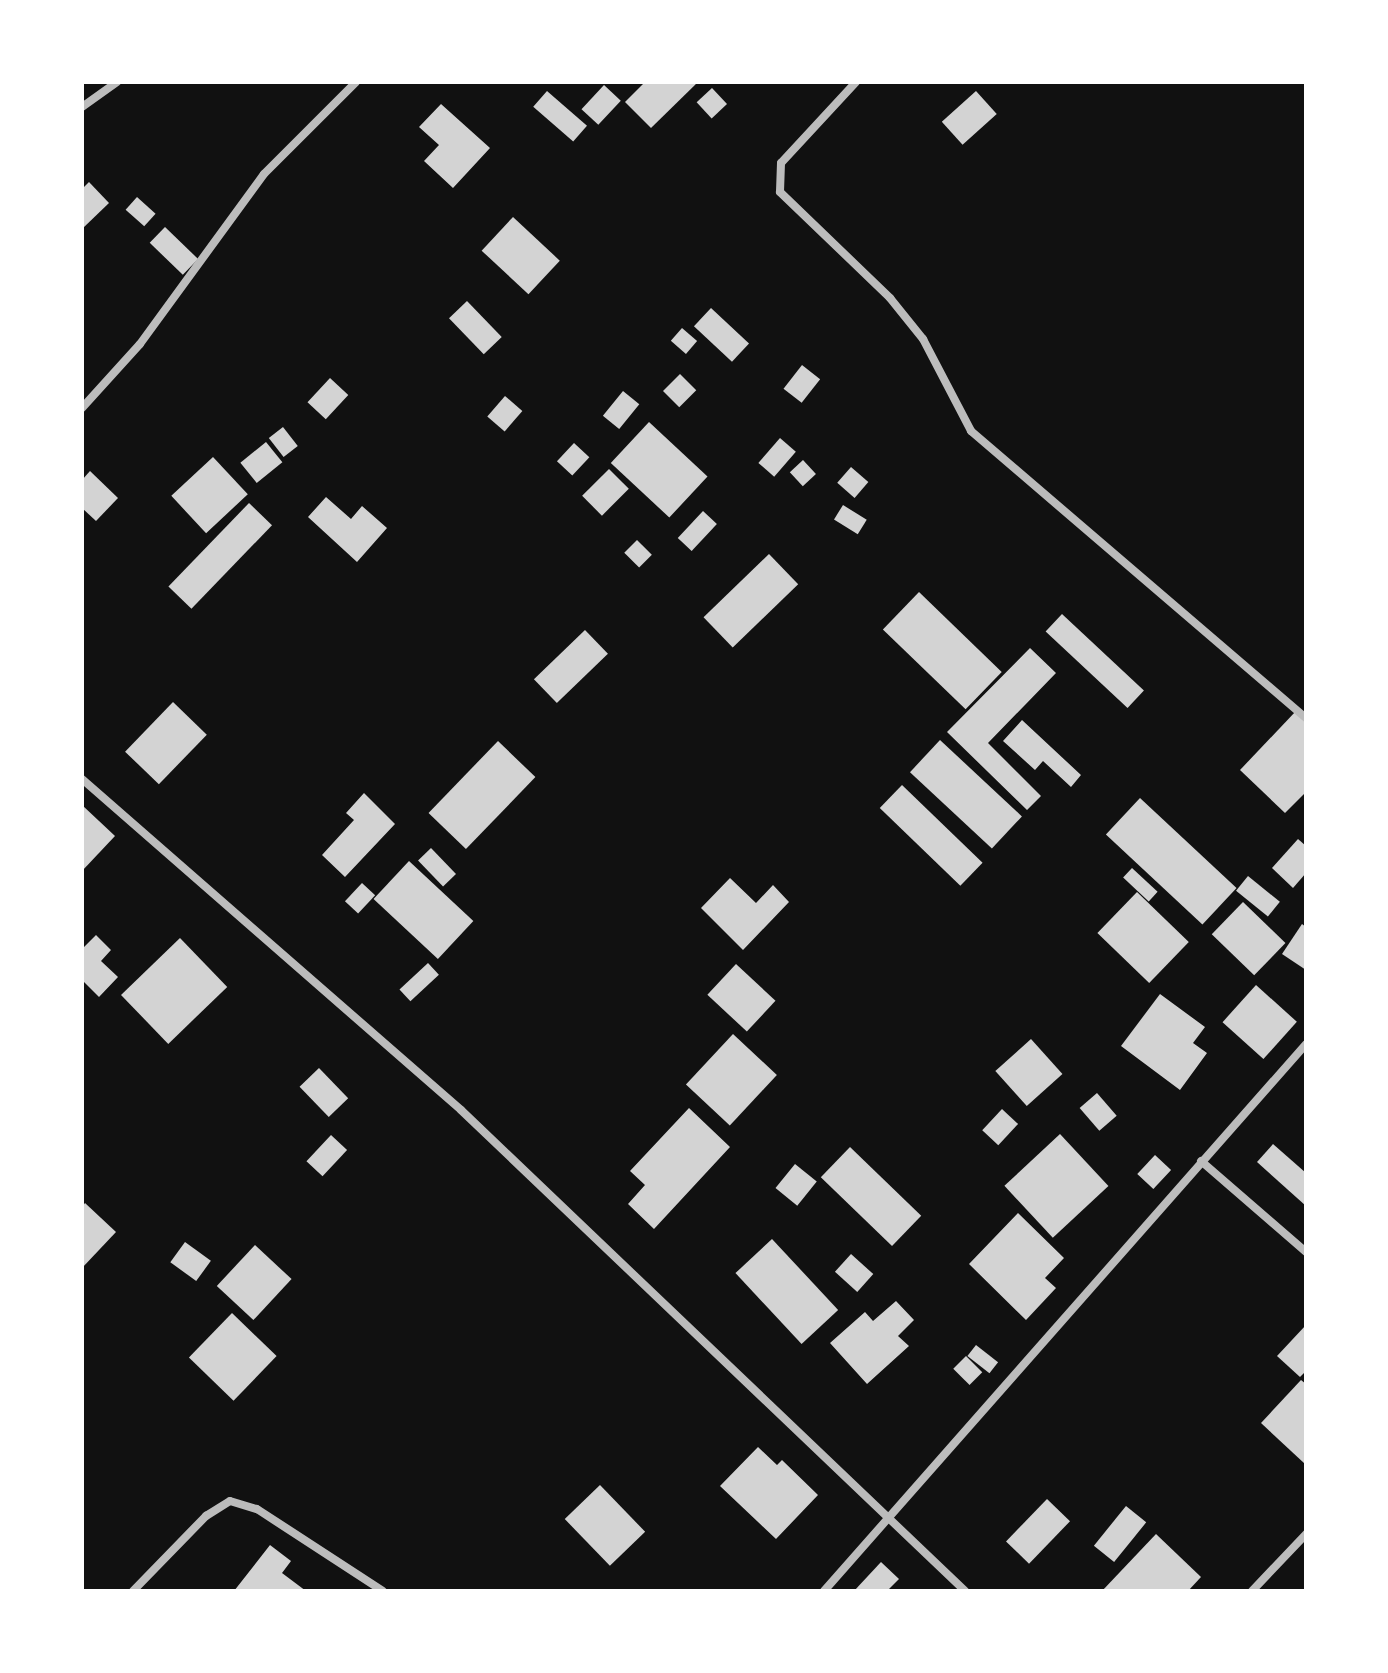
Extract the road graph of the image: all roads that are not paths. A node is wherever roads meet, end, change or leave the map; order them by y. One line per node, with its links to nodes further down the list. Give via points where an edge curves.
1 (117, 82): 4 (street)
2 (356, 82): 5 (street, via 264,174 140,344)
3 (856, 82): 6 (street, via 781,163 780,192 890,298 923,339 971,431)
4 (82, 107)
5 (82, 408)
6 (1306, 718)
7 (82, 779): 11 (street, via 461,1110)
8 (1306, 1044): 9 (street)
9 (1201, 1161): 10 (street); 11 (street)
10 (1306, 1252)
11 (887, 1516): 15 (street); 16 (street)
12 (1306, 1534): 17 (street)
13 (133, 1591): 14 (street, via 206,1516 230,1501 257,1509)
14 (383, 1591)
15 (824, 1591)
16 (965, 1591)
17 (1252, 1591)

